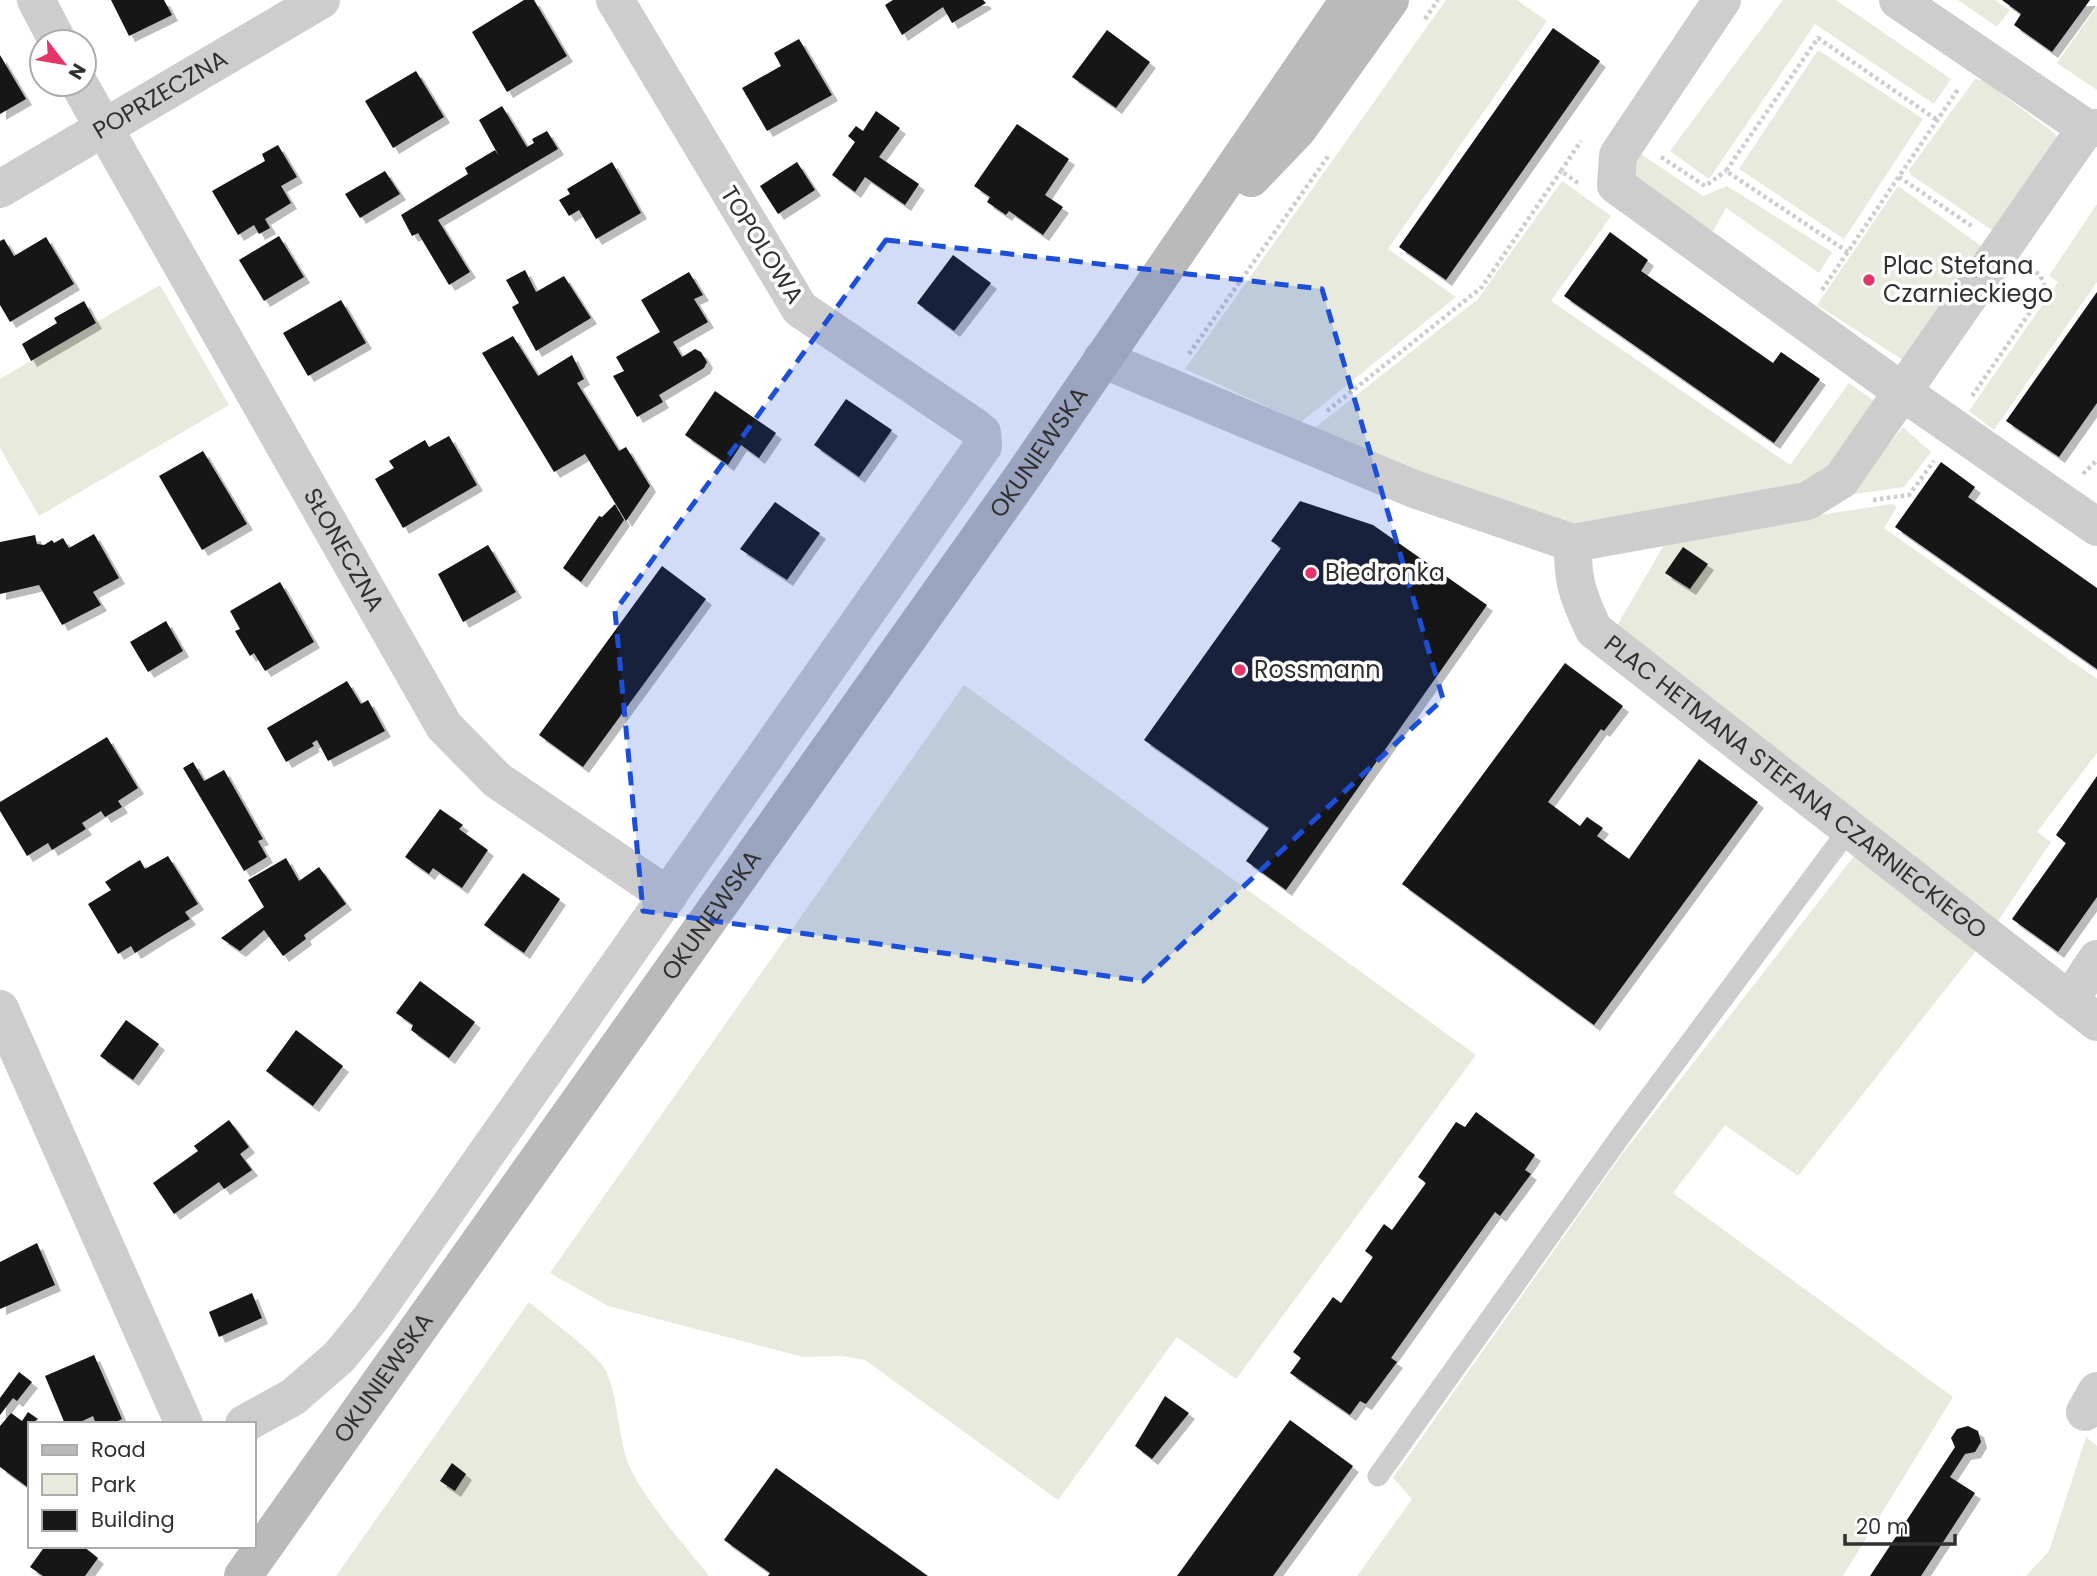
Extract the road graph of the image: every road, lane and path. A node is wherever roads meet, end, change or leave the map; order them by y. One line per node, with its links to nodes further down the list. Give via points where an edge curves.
1 (36, 0): 10 (street)
2 (321, 0): 15 (street, POPRZECZNA)
3 (615, 0): 30 (street, TOPOLOWA, via 800,309)
4 (1349, 0): 23 (main road, OKUNIEWSKA)
5 (1390, 0): 23 (main road, OKUNIEWSKA, via 1298,129)
6 (1438, 0): 9 (path)
7 (1723, 0): 25 (street, via 1618,155 1616,185)
8 (1898, 0): 11 (street)
9 (1422, 23)
10 (51, 28)
11 (1982, 57): 13 (path); 14 (street)
12 (86, 98): 15 (street, SŁONECZNA)
13 (1937, 120): 19 (path); 24 (path, via 1818,38 1726,171)
14 (2091, 128): 22 (street)
15 (103, 129): 21 (street, POPRZECZNA); 37 (street, SŁONECZNA, via 444,726 497,780)
16 (1583, 139): 18 (path)
17 (1334, 148): 27 (path)
18 (1560, 171): 20 (path); 31 (path, via 1482,287)
19 (1899, 177): 22 (path); 24 (path)
20 (1583, 187)
21 (0, 189)
22 (2003, 248): 28 (street); 29 (path, via 2040,275 2046,289)
23 (1179, 252): 26 (main road, OKUNIEWSKA)
24 (1848, 252): 25 (path)
25 (1802, 320): 28 (street)
26 (1102, 359): 27 (street); 44 (main road, OKUNIEWSKA)
27 (1167, 387): 31 (street)
28 (1903, 393): 34 (street); 35 (street, via 1841,480 1807,501)
29 (1967, 403)
30 (975, 427): 37 (street, OKUNIEWSKA, via 984,440 980,453)
31 (1292, 439): 35 (street, via 1414,489)
32 (2097, 460): 33 (path)
33 (2076, 480)
34 (2097, 527)
35 (1573, 543): 36 (street, PLAC HETMANA STEFANA CZARNIECKIEGO, via 1572,575 1594,629)
36 (1849, 829): 40 (street, PLAC HETMANA STEFANA CZARNIECKIEGO); 43 (lane, via 1622,1134)
37 (668, 897): 42 (street, OKUNIEWSKA, via 371,1318 339,1357 293,1397)
38 (2097, 959): 40 (street, PLAC HETMANA STEFANA CZARNIECKIEGO)
39 (0, 1009): 41 (street)
40 (2083, 1011)
41 (183, 1422)
42 (248, 1422)
43 (1378, 1476)
44 (261, 1532)
45 (254, 1548): 46 (main road, OKUNIEWSKA)
46 (243, 1576)

